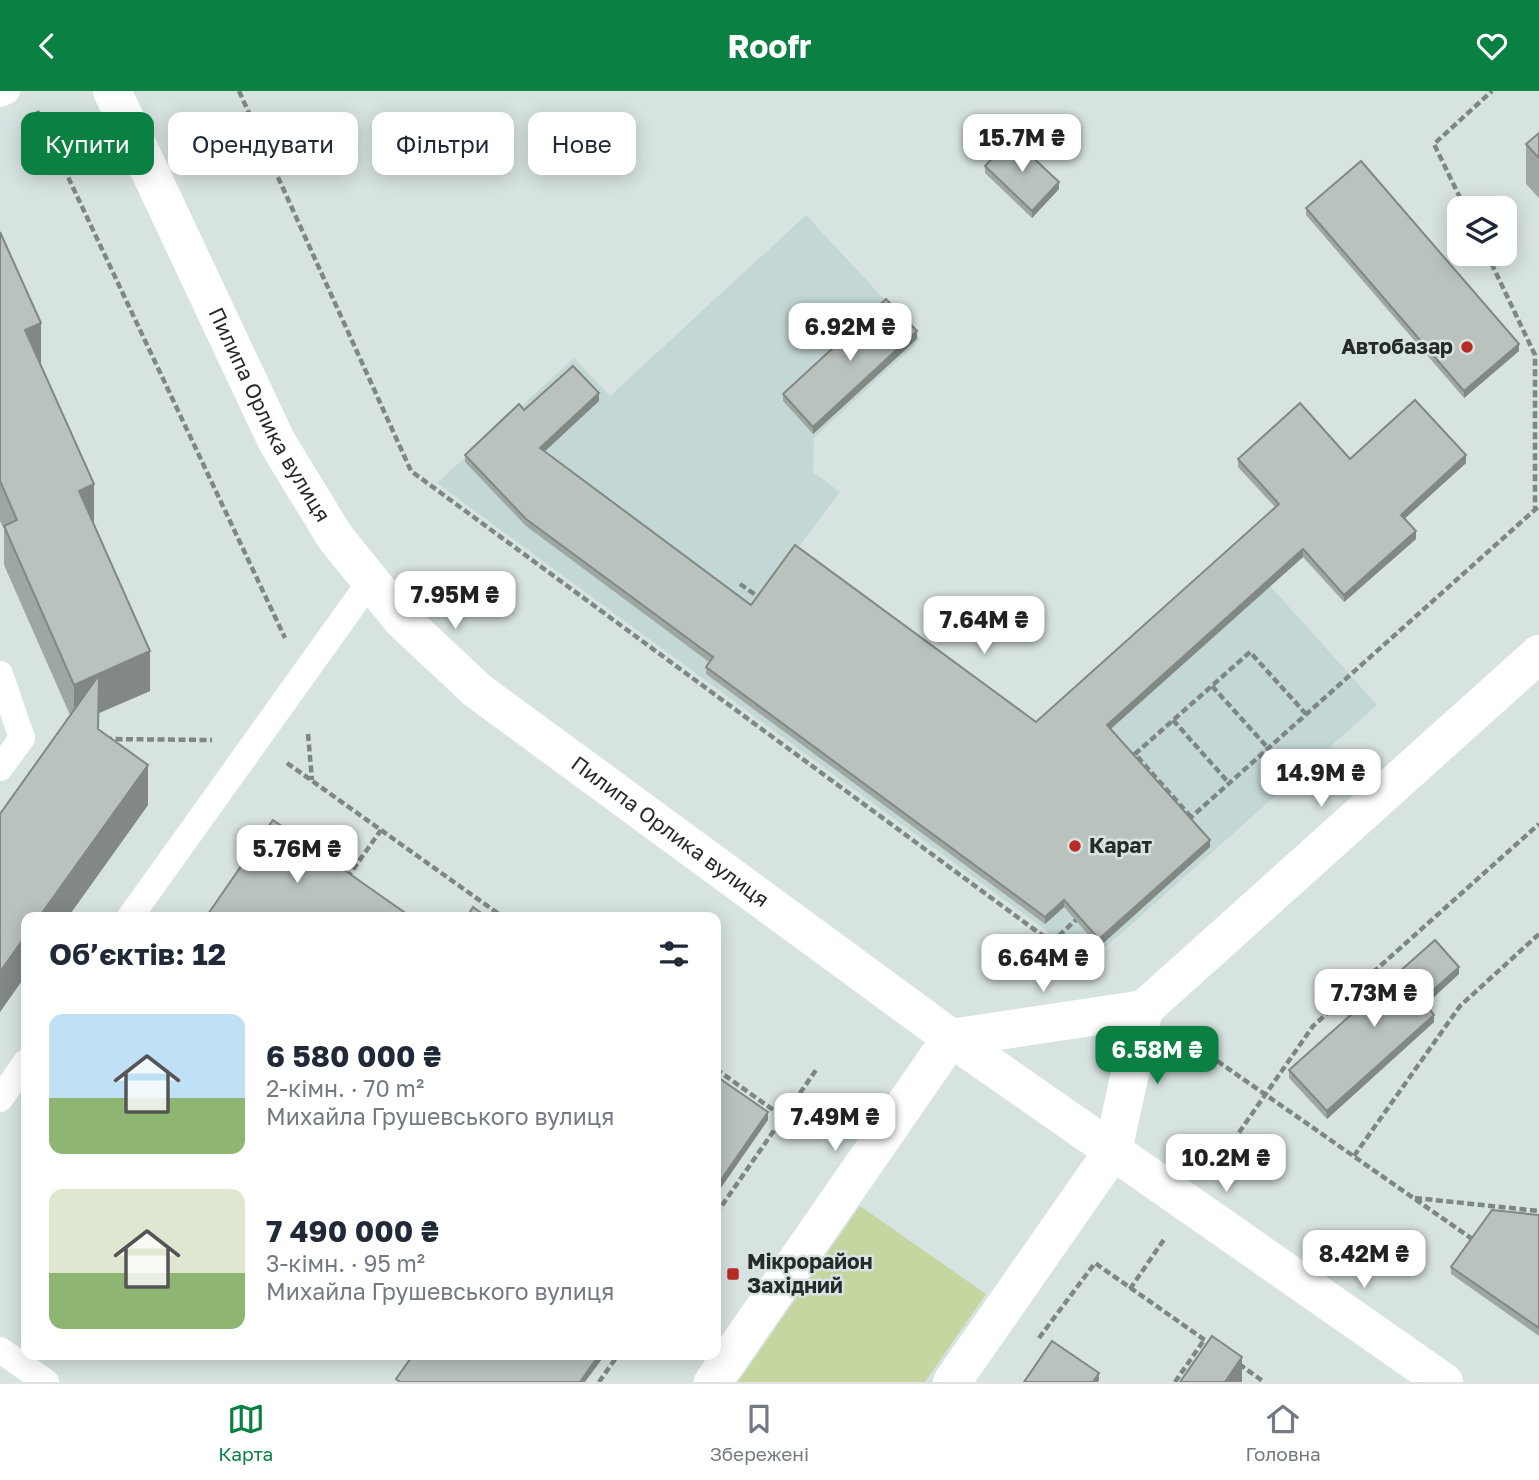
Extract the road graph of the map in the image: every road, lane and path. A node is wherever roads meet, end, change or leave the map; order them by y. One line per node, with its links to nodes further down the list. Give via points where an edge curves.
1 (7, 91): 5 (lane)
2 (112, 91): 10 (street, Пилипа Орлика вулиця, via 277,442)
3 (239, 91): 33 (path, via 411,471)
4 (1492, 91): 7 (path, via 1434,143)
5 (0, 95)
6 (34, 103): 15 (path)
7 (1459, 196)
8 (1493, 266): 9 (path, via 1535,355)
9 (1537, 507): 17 (path)
10 (369, 583): 15 (lane); 37 (street, Пилипа Орлика вулиця, via 478,691)
11 (740, 584): 12 (path)
12 (761, 599)
13 (1539, 655): 35 (street)
14 (0, 674): 22 (lane, via 22,737)
15 (303, 675): 20 (lane)
16 (1212, 686): 17 (path, via 1250,652); 18 (path); 21 (path)
17 (1306, 713): 21 (path)
18 (1173, 720): 23 (path); 24 (path, via 1135,754)
19 (99, 739): 20 (path)
20 (256, 740): 27 (path); 29 (lane)
21 (1268, 748): 23 (path)
22 (0, 768)
23 (1229, 783): 24 (path)
24 (1191, 817): 26 (path)
25 (1539, 824): 41 (path, via 1313,1026)
26 (1181, 826)
27 (381, 830): 28 (path); 30 (path)
28 (346, 879)
29 (134, 912)
30 (496, 912)
31 (1080, 916): 33 (path)
32 (1539, 934): 45 (path, via 1460,1006)
33 (1051, 943): 34 (path)
34 (1102, 979)
35 (1144, 1009): 37 (street); 44 (street)
36 (1183, 1037): 41 (path)
37 (951, 1038): 44 (street, Пилипа Орлика вулиця); 61 (street)
38 (21, 1069): 42 (lane)
39 (816, 1070): 43 (path)
40 (721, 1073): 43 (path)
41 (1266, 1094): 45 (path); 46 (path)
42 (0, 1099)
43 (783, 1117): 48 (path)
44 (1113, 1151): 62 (street); 65 (street, Пилипа Орлика вулиця)
45 (1354, 1156): 47 (path)
46 (1215, 1167)
47 (1414, 1198): 49 (path); 51 (path)
48 (721, 1207)
49 (1539, 1211)
50 (1165, 1238): 52 (path)
51 (1482, 1246)
52 (1130, 1289): 53 (path); 56 (path, via 1095,1263)
53 (1204, 1340): 54 (path); 63 (path)
54 (1214, 1347)
55 (0, 1350): 59 (lane)
56 (1031, 1350)
57 (614, 1360): 60 (path)
58 (1234, 1361): 64 (path)
59 (46, 1382)
60 (599, 1382)
61 (713, 1382)
62 (953, 1382)
63 (1175, 1382)
64 (1264, 1382)
65 (1444, 1382)

